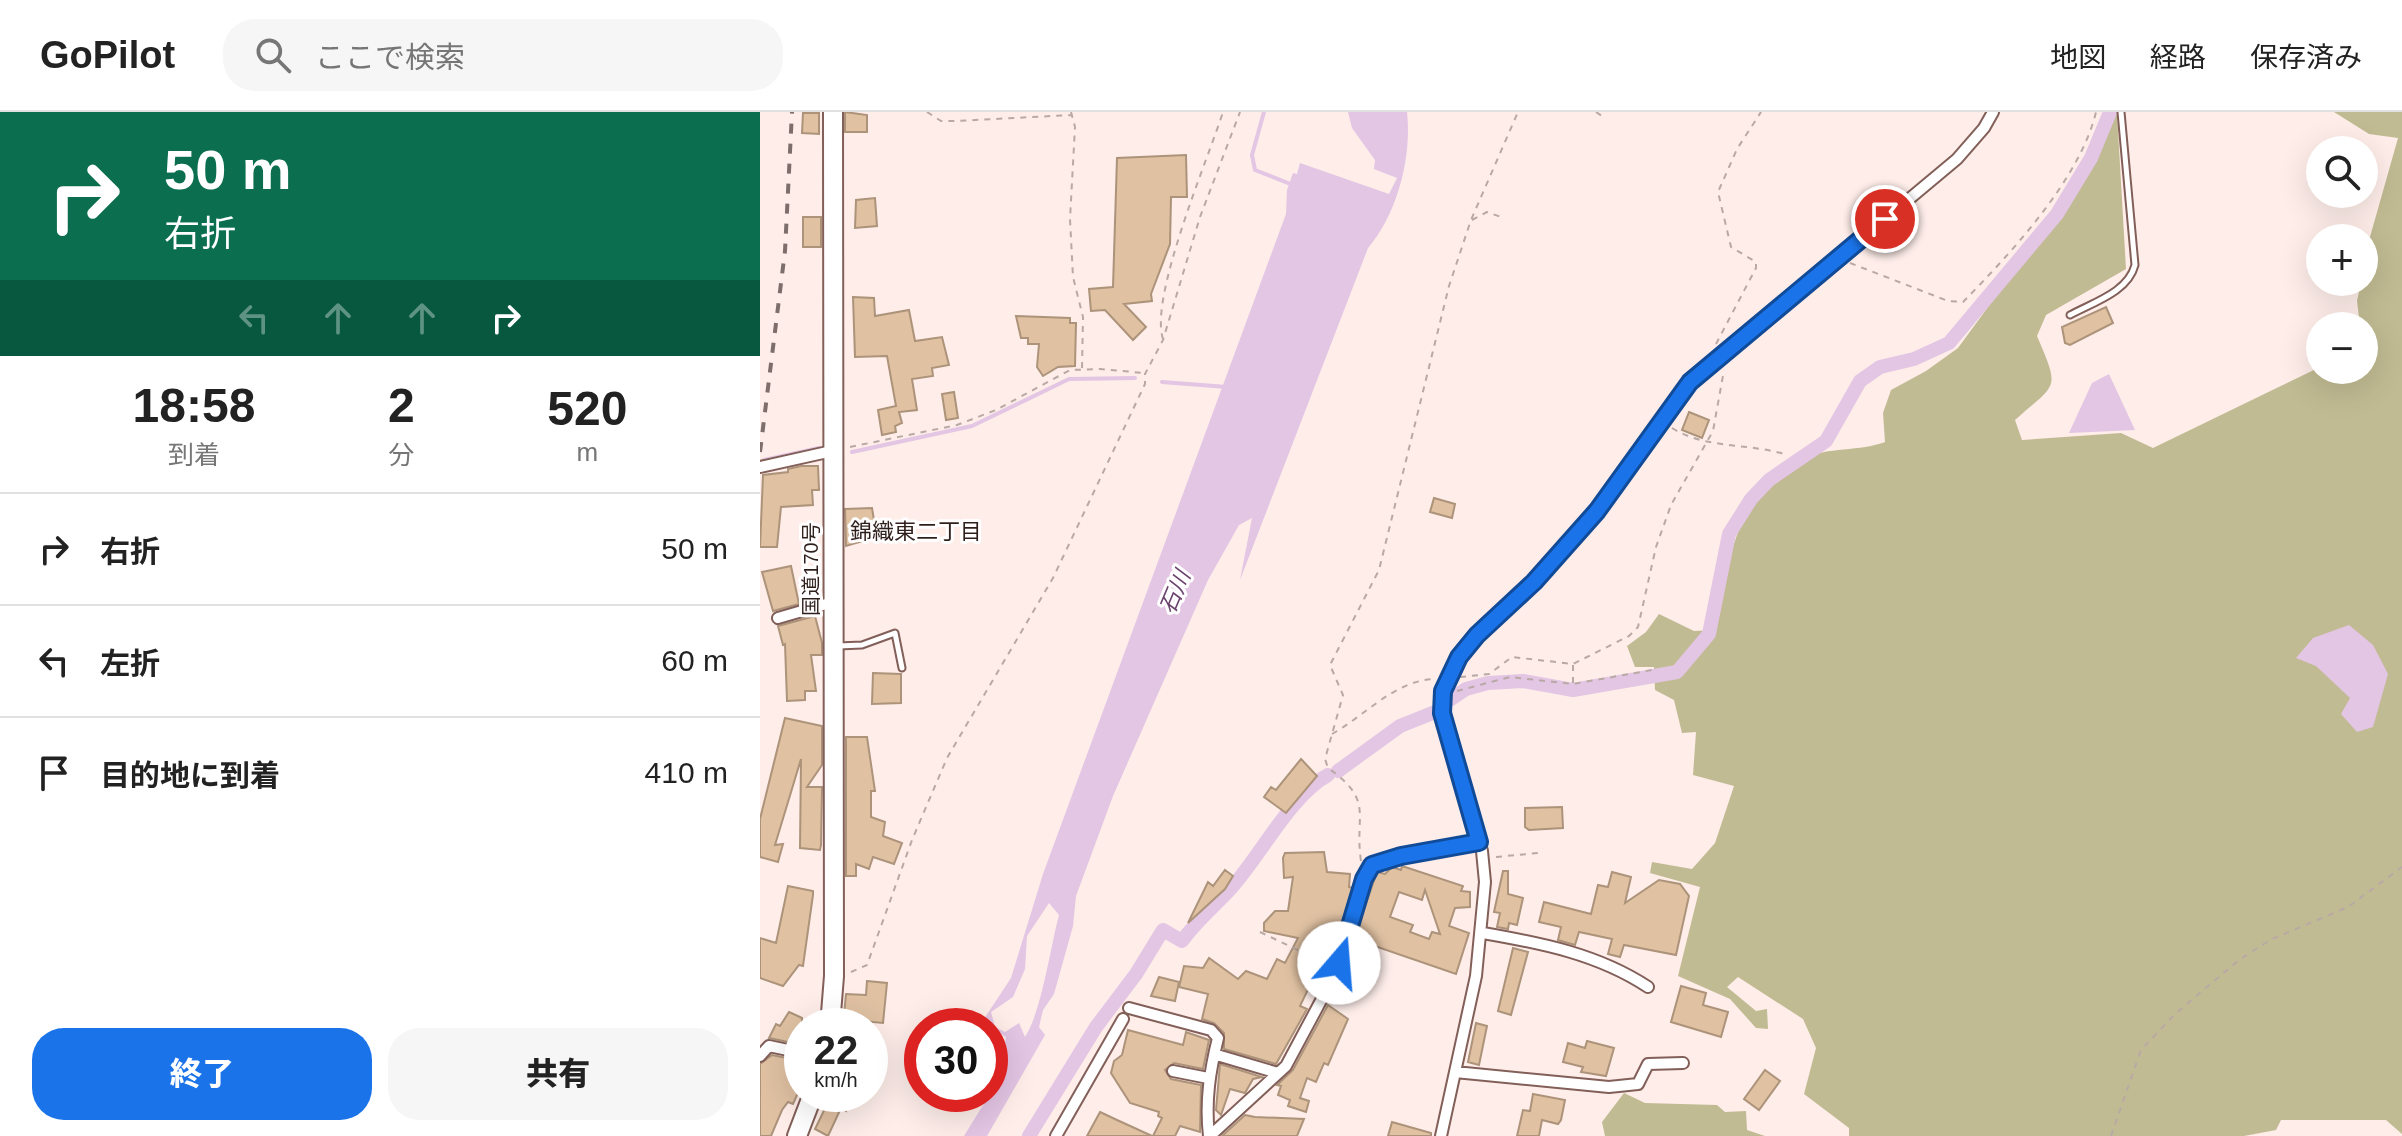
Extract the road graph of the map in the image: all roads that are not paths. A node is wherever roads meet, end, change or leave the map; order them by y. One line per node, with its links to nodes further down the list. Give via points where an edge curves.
1 (833, 112): 5 (highway, 国道170号)
2 (1993, 112): 11 (street, via 1957,159 1690,382 1597,511 1534,582 1477,635 1447,678 1442,713)
3 (2121, 112): 4 (lane, via 2132,278)
4 (2070, 315)
5 (832, 451): 6 (street); 7 (highway, 国道170号)
6 (760, 467)
7 (833, 602): 8 (street); 9 (highway, 国道170号)
8 (778, 618)
9 (833, 645): 10 (lane, via 862,645 895,633); 14 (highway, 国道170号)
10 (902, 668)
11 (1479, 842): 12 (street); 23 (street, via 1382,860 1368,872 1337,969)
12 (1483, 933): 13 (street, via 1576,953 1622,970); 22 (street)
13 (1648, 987)
14 (831, 1008)
15 (1129, 1008): 18 (street, via 1211,1030 1218,1038)
16 (1123, 1019): 27 (street)
17 (784, 1049): 19 (street, via 769,1046)
18 (1217, 1055): 23 (street); 24 (street)
19 (760, 1056)
20 (1683, 1063): 22 (street, via 1648,1064 1638,1084 1609,1087)
21 (1173, 1071): 24 (street)
22 (1455, 1072): 29 (street)
23 (1278, 1073): 28 (street)
24 (1208, 1078): 28 (street)
25 (806, 1112): 26 (highway)
26 (797, 1136)
27 (1056, 1136)
28 (1210, 1136)
29 (1441, 1136)

